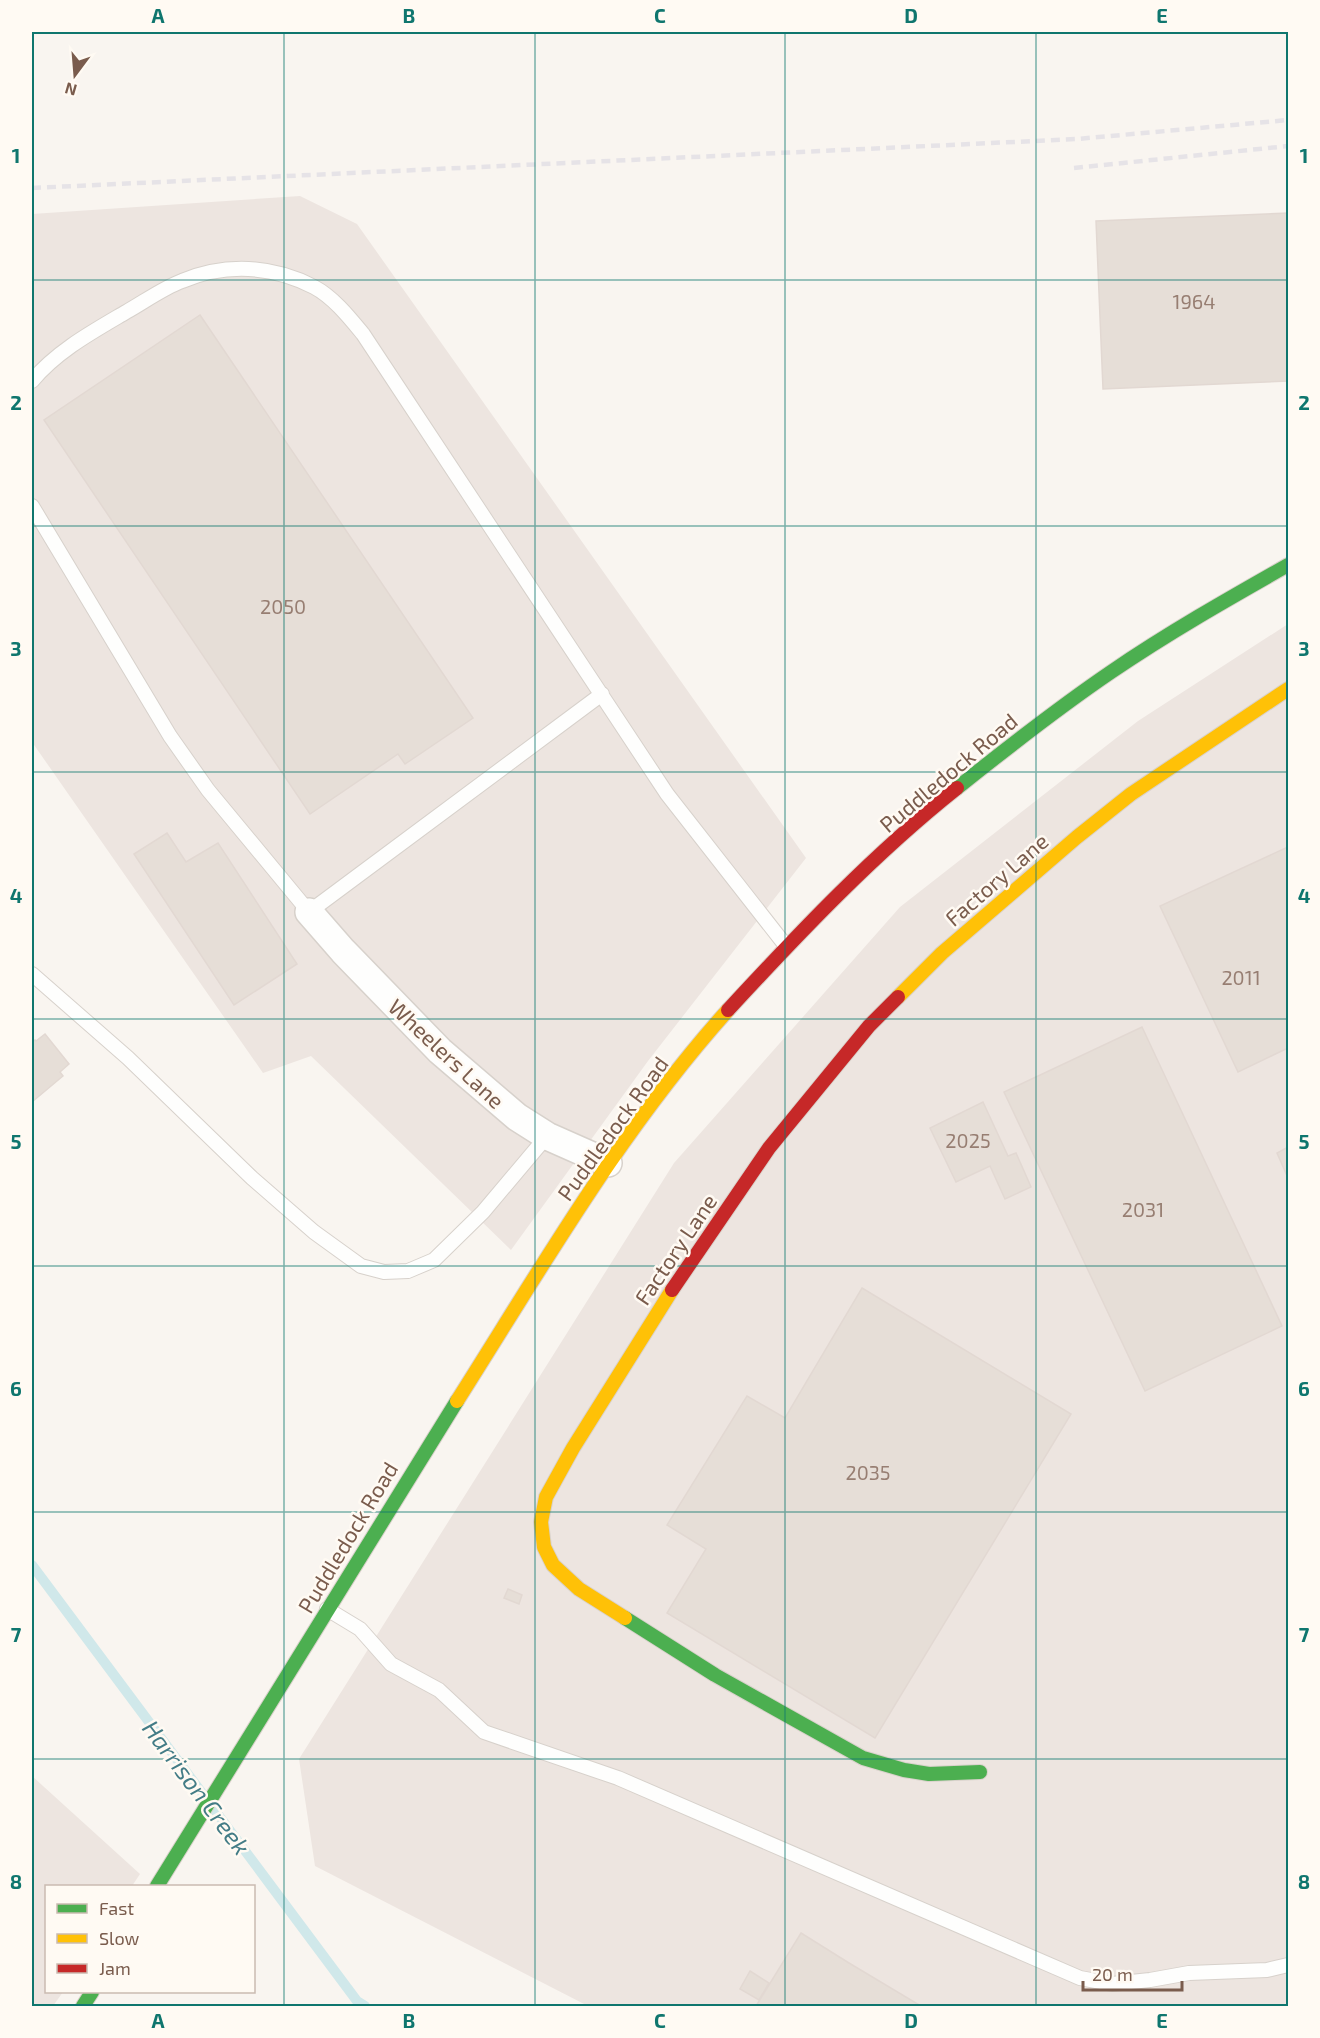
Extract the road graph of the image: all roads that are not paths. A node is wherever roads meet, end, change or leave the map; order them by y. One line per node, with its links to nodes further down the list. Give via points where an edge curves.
1 (32, 381): 5 (lane, via 47,362 180,281 239,268 278,272 315,288 344,311 363,333)
2 (32, 506): 6 (lane, via 170,736 208,790)
3 (1288, 565): 7 (main road, Puddledock Road, via 1168,633 1076,695 975,773 873,861)
4 (1288, 689): 12 (main road, Factory Lane, via 1113,808 942,953 869,1026 769,1148 660,1308 546,1497 541,1522 544,1547 553,1565 579,1589 715,1675 863,1758 929,1774)
5 (602, 694): 6 (lane); 7 (lane, via 668,794)
6 (309, 912): 9 (street, Wheelers Lane, via 440,1051 517,1117)
7 (786, 946): 10 (main road, Puddledock Road, via 658,1094)
8 (32, 974): 9 (lane, via 128,1058 252,1178 314,1232 361,1266 384,1272 408,1271 434,1260 483,1212)
9 (547, 1136): 10 (street, Wheelers Lane)
10 (608, 1163): 11 (main road, Puddledock Road)
11 (327, 1609): 13 (main road, Puddledock Road); 14 (lane, via 360,1629 392,1664 439,1690 484,1732 618,1778 1080,1978 1112,1984)
12 (980, 1772)
13 (158, 1885)
14 (1288, 1965)
15 (91, 1993): 16 (main road)
16 (83, 2007)

